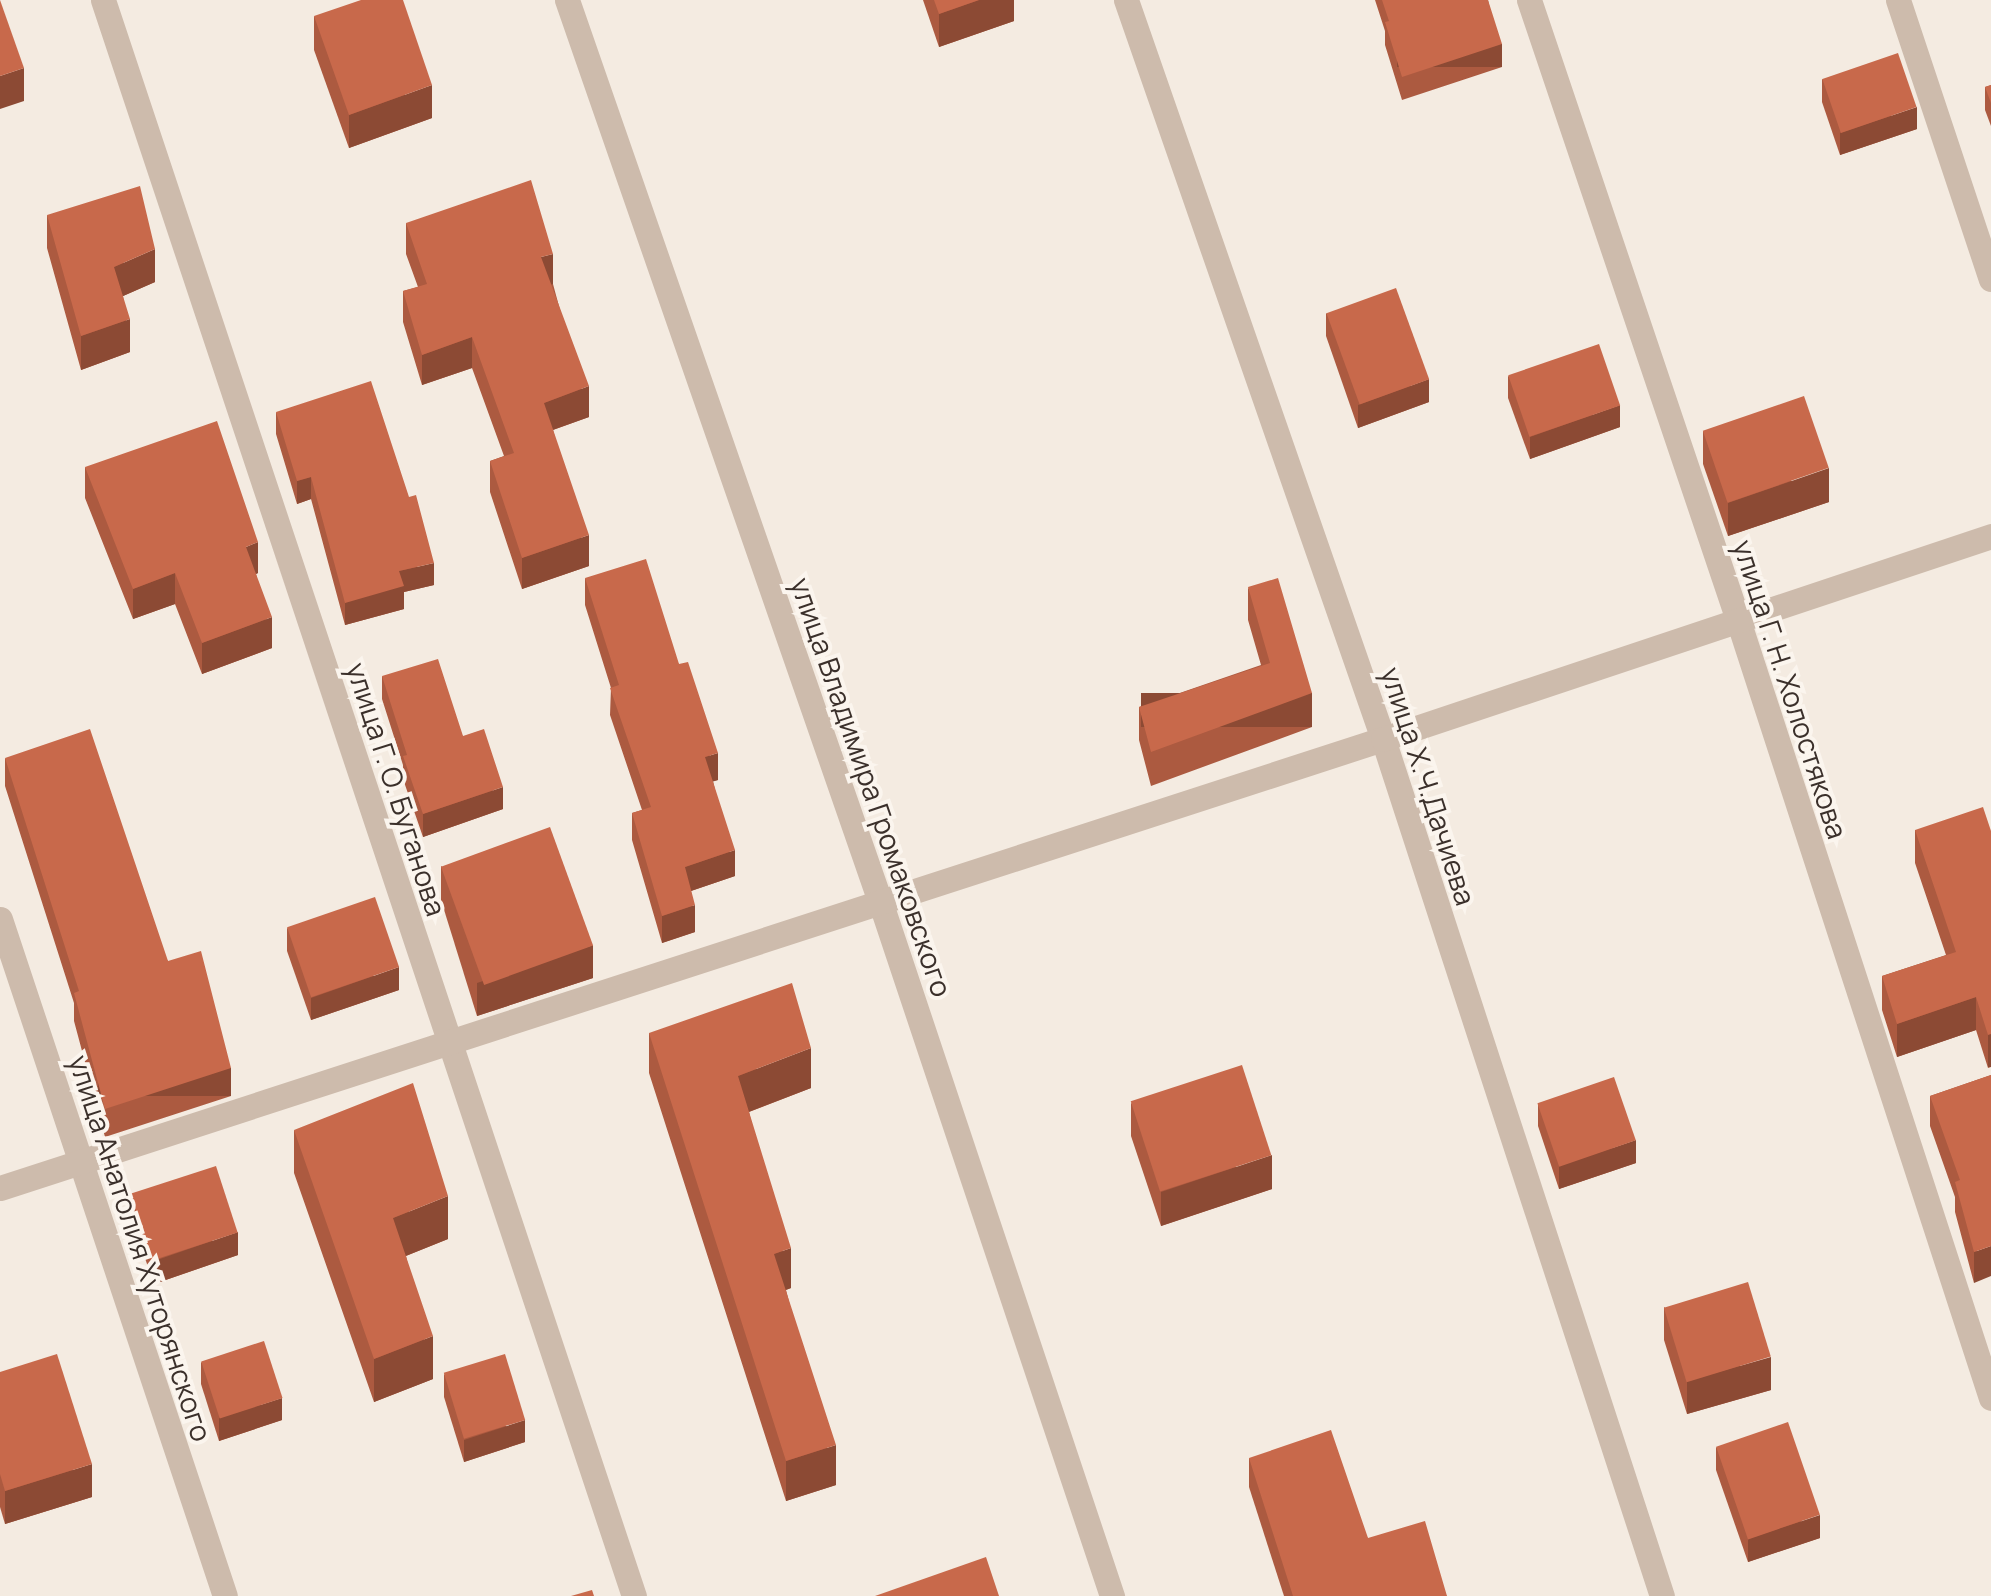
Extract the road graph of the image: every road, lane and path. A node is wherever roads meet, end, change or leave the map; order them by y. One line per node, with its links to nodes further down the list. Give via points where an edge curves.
1 (103, 0): 12 (street, улица Г. О. Буганова)
2 (567, 0): 10 (street, улица Владимира Громаковского)
3 (1126, 0): 9 (street, улица Х.Ч.Дачиева)
4 (1529, 0): 8 (street, улица Г. Н. Холостякова)
5 (1898, 0): 6 (street)
6 (1991, 279)
7 (1991, 536): 8 (street)
8 (1738, 620): 9 (street); 15 (street, улица Г. Н. Холостякова)
9 (1384, 739): 10 (street); 19 (street, улица Х.Ч.Дачиева)
10 (881, 904): 12 (street); 18 (street, улица Владимира Громаковского)
11 (0, 920): 13 (street, улица Анатолия Хуторянского)
12 (450, 1044): 13 (street); 17 (street, улица Г. О. Буганова)
13 (81, 1163): 14 (street); 16 (street, улица Анатолия Хуторянского)
14 (0, 1188)
15 (1991, 1398)
16 (225, 1596)
17 (634, 1596)
18 (1112, 1596)
19 (1662, 1596)

